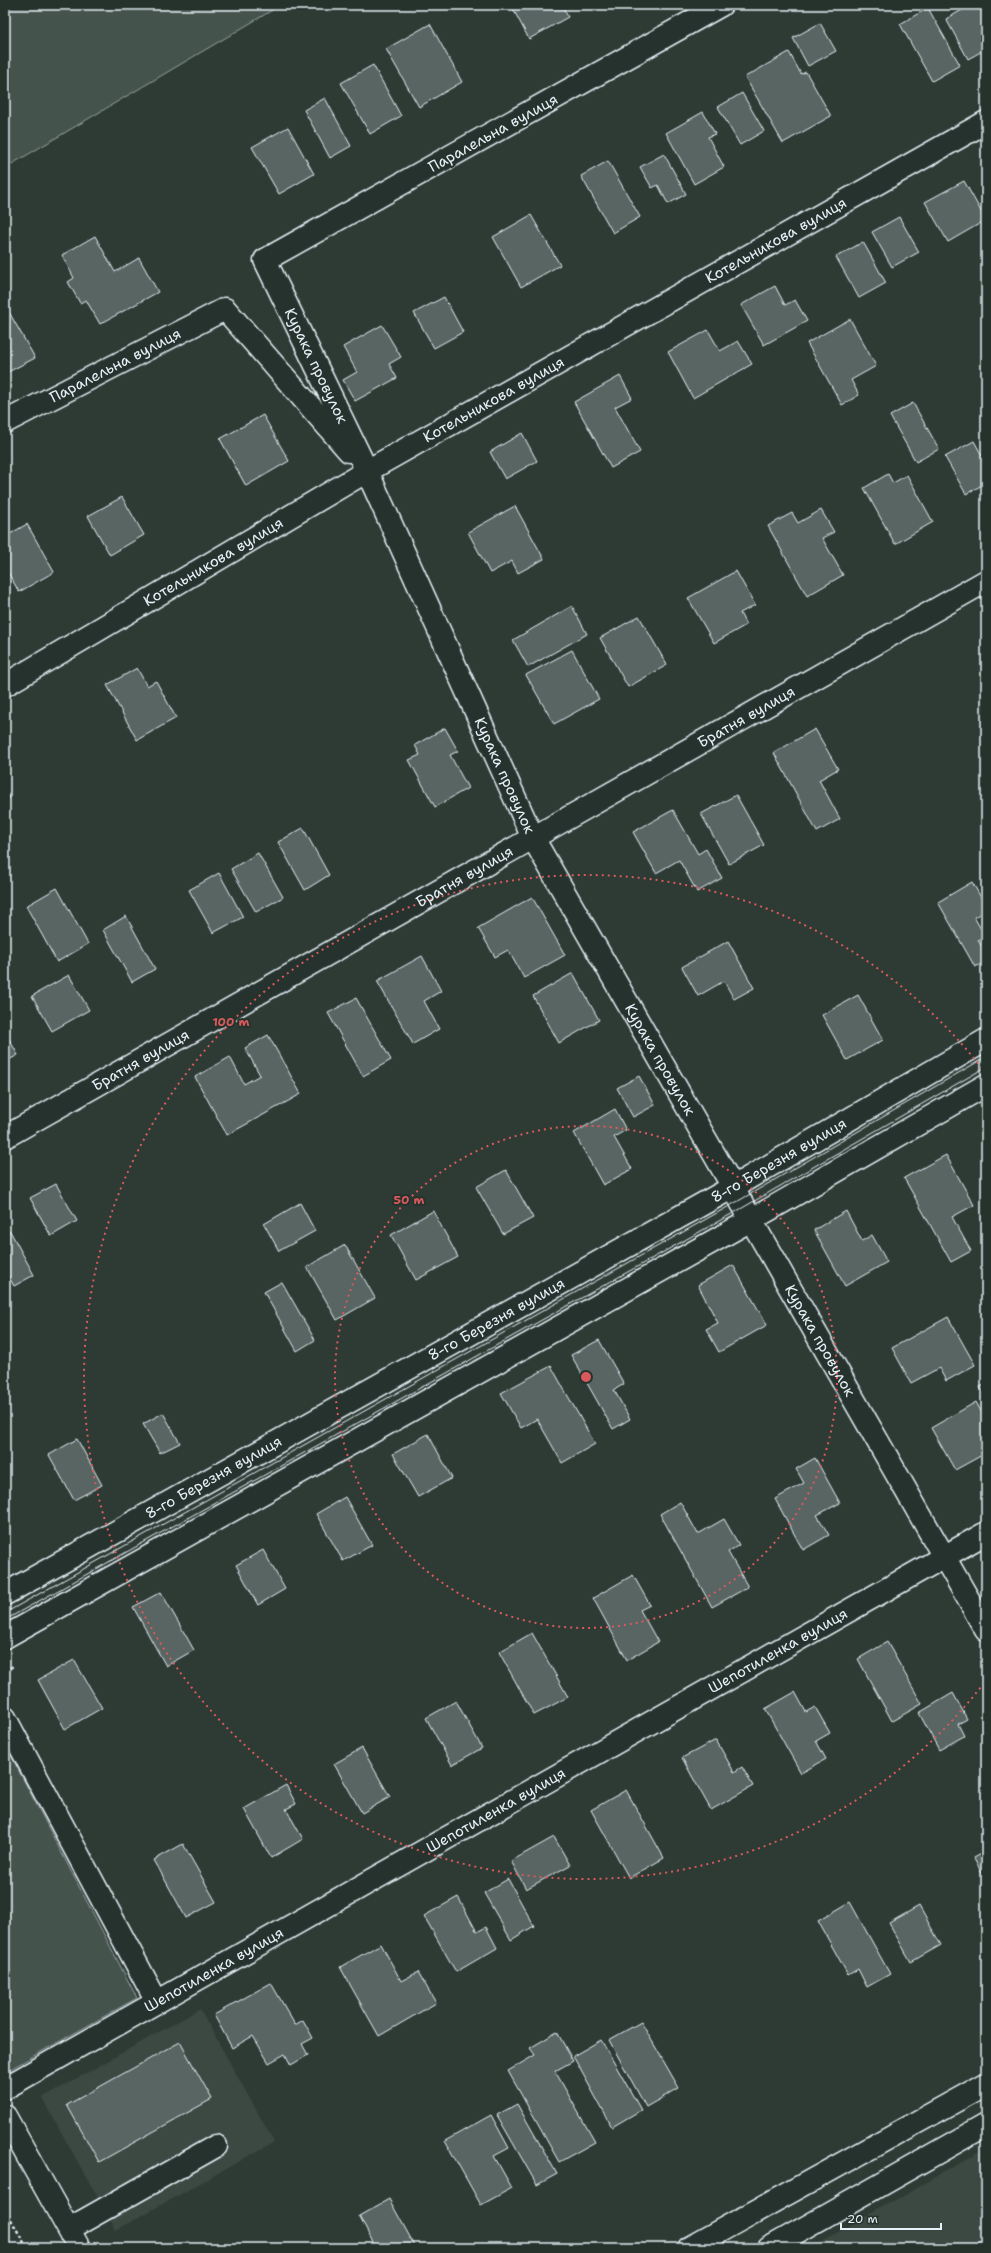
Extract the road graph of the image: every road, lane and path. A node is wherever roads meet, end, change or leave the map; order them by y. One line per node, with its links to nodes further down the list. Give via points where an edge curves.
1 (721, 5): 3 (street, Паралельна вулиця)
2 (986, 122): 6 (street, Котельникова вулиця)
3 (266, 260): 6 (street, Курака провулок)
4 (225, 309): 5 (street, Паралельна вулиця); 6 (street, Курака провулок)
5 (5, 422)
6 (367, 472): 8 (street, Котельникова вулиця); 9 (street, Курака провулок)
7 (986, 581): 9 (street, Братня вулиця)
8 (5, 685)
9 (533, 838): 12 (street, Братня вулиця); 13 (street, Курака провулок)
10 (986, 1040): 13 (street, 8-го Березня вулиця)
11 (986, 1085): 14 (street)
12 (5, 1137)
13 (732, 1187): 14 (street, Курака провулок); 17 (street, 8-го Березня вулиця)
14 (751, 1220): 16 (street, Курака провулок); 19 (street)
15 (986, 1533): 16 (street, Шепотиленка вулиця)
16 (943, 1557): 18 (street, Курака провулок); 21 (street, Шепотиленка вулиця)
17 (5, 1594)
18 (986, 1630)
19 (5, 1637)
20 (5, 1718): 21 (street)
21 (157, 2002): 23 (street, Шепотиленка вулиця)
22 (986, 2084): 31 (street)
23 (5, 2088)
24 (5, 2116): 28 (street)
25 (986, 2125): 32 (street)
26 (216, 2146): 28 (street)
27 (5, 2209): 29 (path)
28 (69, 2229): 30 (street)
29 (27, 2248)
30 (79, 2248)
31 (690, 2248)
32 (769, 2248)

